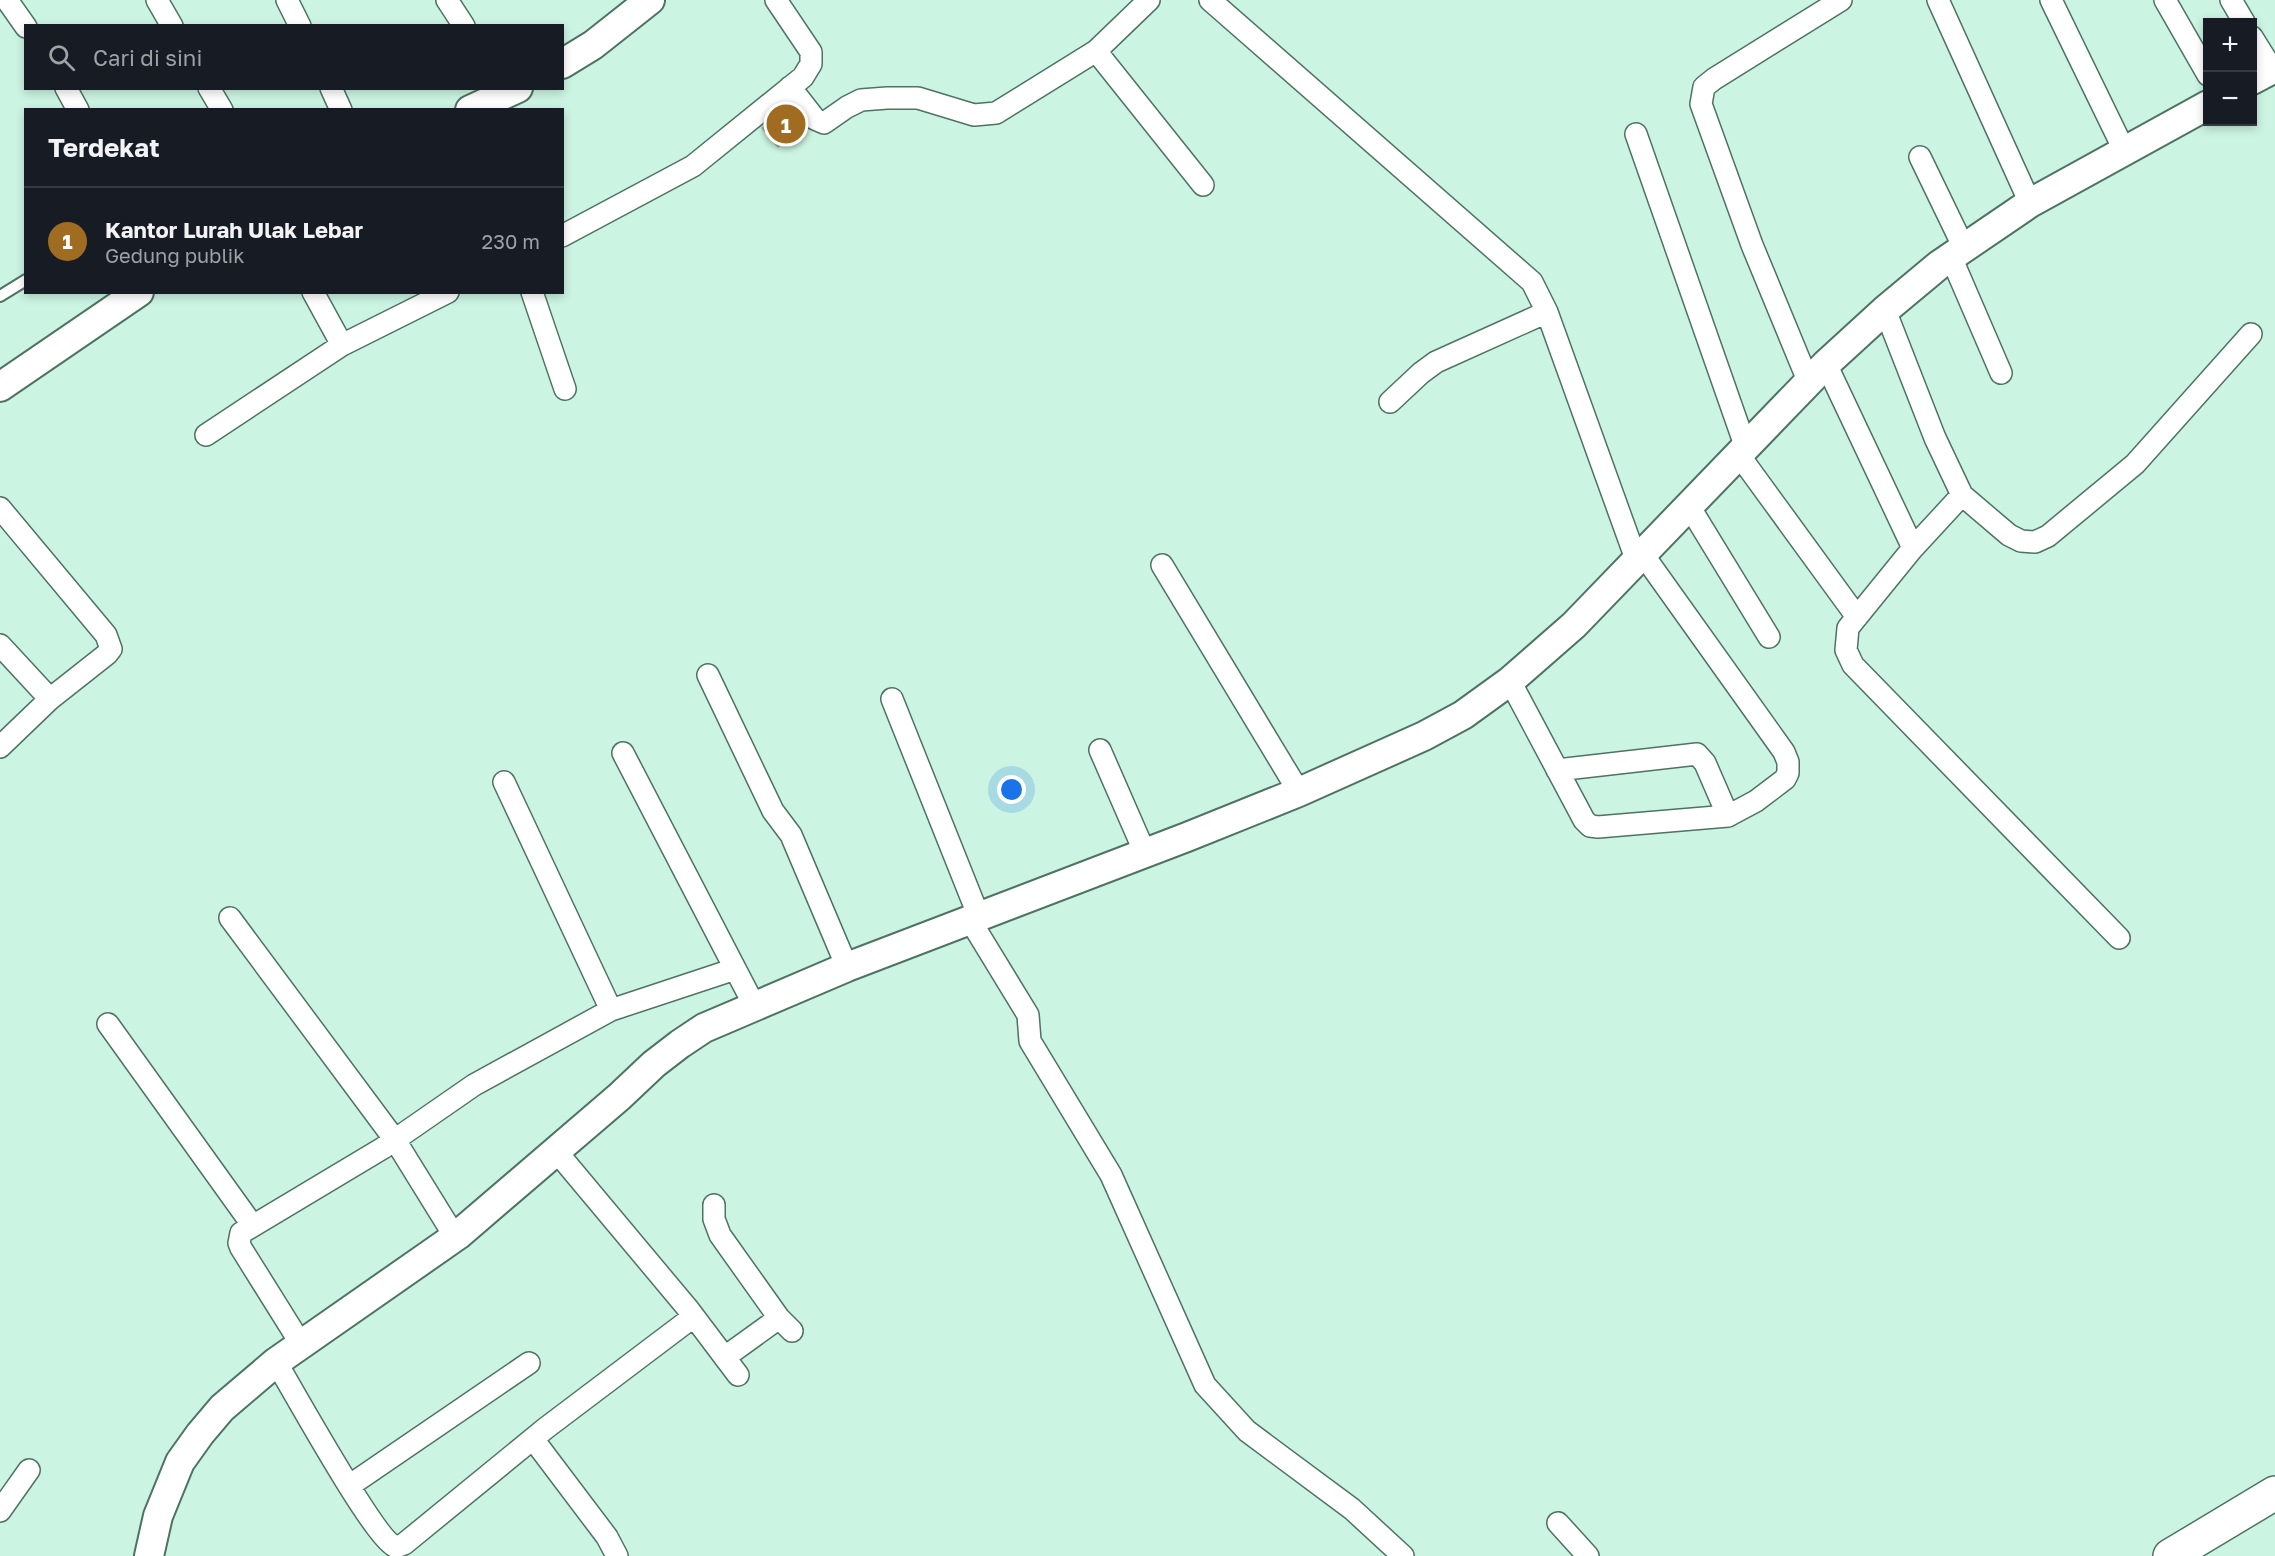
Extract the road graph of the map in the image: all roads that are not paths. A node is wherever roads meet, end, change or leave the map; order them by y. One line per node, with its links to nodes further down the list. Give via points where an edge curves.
1 (7, 0): 15 (street)
2 (157, 0): 16 (street)
3 (287, 0): 17 (street)
4 (447, 0): 18 (street)
5 (776, 0): 24 (street, via 812,57 809,70)
6 (1149, 0): 20 (street)
7 (1841, 0): 52 (street, via 1714,79 1704,87 1701,104 1752,244)
8 (1938, 0): 38 (street)
9 (2051, 0): 35 (street)
10 (2165, 0): 22 (street)
11 (2231, 0): 14 (street)
12 (1212, 1): 48 (street, via 1517,268 1532,282)
13 (645, 2): 21 (street, via 593,45)
14 (2242, 18)
15 (24, 24)
16 (171, 24)
17 (299, 24)
18 (463, 24)
19 (2257, 48): 23 (street)
20 (1095, 51): 24 (street, via 1004,110 986,115 918,98 887,98 861,100 824,123 815,119); 37 (street)
21 (564, 63)
22 (2206, 72)
23 (2266, 72)
24 (790, 87): 39 (street, via 693,166)
25 (67, 90): 29 (street)
26 (210, 90): 30 (street)
27 (331, 90): 31 (street)
28 (511, 90): 32 (street)
29 (77, 108)
30 (221, 108)
31 (340, 108)
32 (474, 108)
33 (2203, 108): 35 (street)
34 (1636, 134): 57 (street)
35 (2124, 150): 38 (street)
36 (1920, 157): 40 (street)
37 (1203, 185)
38 (2030, 203): 40 (street)
39 (564, 235)
40 (1957, 253): 47 (street); 51 (street)
41 (24, 281): 45 (lane)
42 (314, 294): 50 (street)
43 (444, 294): 50 (street)
44 (533, 294): 54 (street)
45 (0, 296)
46 (127, 296): 53 (street)
47 (1885, 310): 52 (street); 58 (street, via 1935,438)
48 (1547, 312): 55 (street, via 1436,362); 62 (street)
49 (2251, 334): 58 (street, via 2135,464 2048,536 2035,542 2021,541)
50 (342, 345): 56 (street)
51 (2001, 373)
52 (1817, 374): 57 (street); 61 (street)
53 (0, 387)
54 (565, 389)
55 (1390, 402)
56 (206, 435)
57 (1743, 452): 59 (street); 64 (street)
58 (1962, 495): 61 (street)
59 (1689, 506): 62 (street); 65 (street)
60 (0, 508): 69 (street, via 110,642 107,654)
61 (1913, 548): 64 (street)
62 (1640, 556): 68 (street, via 1574,625); 77 (street, via 1788,762 1788,773 1777,786)
63 (1162, 565): 76 (street)
64 (1857, 617): 81 (street, via 1847,634 1846,650 1853,665)
65 (1769, 637)
66 (0, 645): 69 (street)
67 (708, 675): 82 (street, via 773,811 791,835)
68 (1510, 681): 74 (street); 76 (street, via 1444,726)
69 (50, 699): 71 (street)
70 (892, 699): 80 (street)
71 (0, 747)
72 (1100, 750): 78 (street)
73 (623, 753): 83 (street)
74 (1557, 770): 77 (street, via 1590,826); 77 (street, via 1696,754 1705,764)
75 (504, 782): 85 (street)
76 (1299, 792): 78 (street)
77 (1728, 816)
78 (1145, 853): 80 (street)
79 (230, 918): 87 (street)
80 (974, 919): 82 (street); 106 (street, via 1028,1015 1030,1041 1111,1175 1205,1385 1247,1431 1352,1509)
81 (2119, 938)
82 (847, 968): 84 (street)
83 (735, 969): 84 (street); 85 (street)
84 (755, 1007): 88 (street, via 704,1028 680,1044)
85 (611, 1010): 87 (street, via 474,1085)
86 (108, 1024): 90 (street)
87 (395, 1140): 90 (street); 91 (street)
88 (556, 1151): 91 (street); 92 (street)
89 (714, 1205): 94 (street, via 720,1235 785,1324)
90 (253, 1226): 93 (street, via 241,1233 241,1248)
91 (455, 1237): 93 (street)
92 (693, 1317): 94 (street); 98 (street)
93 (302, 1344): 95 (street)
94 (725, 1357): 97 (street)
95 (276, 1362): 100 (street); 104 (street, via 222,1408 180,1462 158,1516)
96 (529, 1363): 100 (street)
97 (738, 1375)
98 (533, 1438): 100 (street, via 399,1546 386,1540); 105 (street)
99 (29, 1470): 102 (street)
100 (349, 1486)
101 (2275, 1493): 108 (highway)
102 (0, 1511)
103 (1558, 1523): 107 (street)
104 (149, 1556)
105 (617, 1556)
106 (1403, 1556)
107 (1588, 1556)
108 (2170, 1556)

